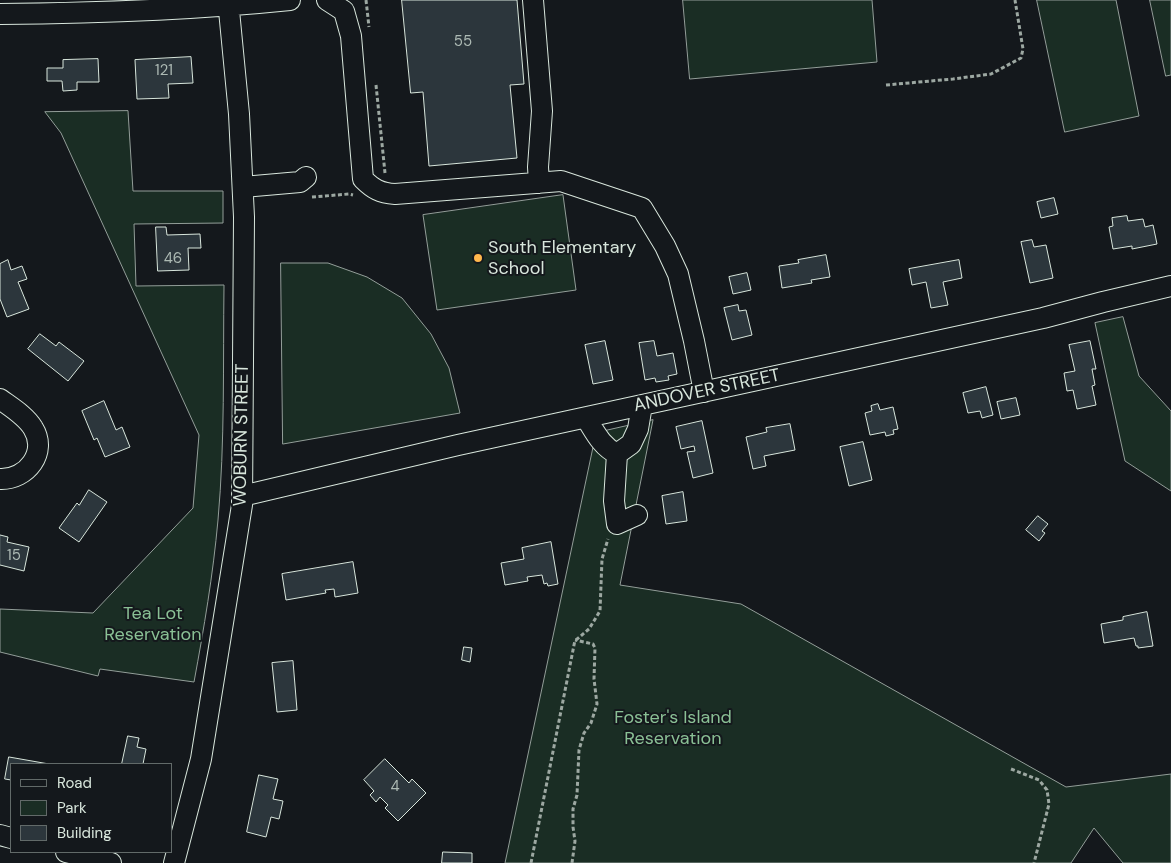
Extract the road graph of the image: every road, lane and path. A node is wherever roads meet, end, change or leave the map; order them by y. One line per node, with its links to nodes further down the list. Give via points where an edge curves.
1 (290, 0): 6 (street)
2 (326, 0): 14 (street, via 344,11 351,36 363,179 371,188)
3 (366, 0): 8 (path)
4 (533, 0): 12 (street, via 542,112)
5 (1015, 0): 10 (path, via 1023,49 1021,58 991,74)
6 (229, 3): 7 (street, via 132,12); 13 (street, WOBURN STREET)
7 (0, 14)
8 (370, 29)
9 (375, 77): 14 (path)
10 (886, 85)
11 (306, 177): 13 (street, via 300,182)
12 (539, 182): 14 (street); 18 (street, via 562,181 642,208 678,274)
13 (243, 187): 24 (street, WOBURN STREET)
14 (388, 194)
15 (357, 196): 16 (path)
16 (304, 198)
17 (1171, 286): 18 (street, ANDOVER STREET, via 1043,318)
18 (704, 392): 20 (street, ANDOVER STREET)
19 (0, 399): 23 (street, via 31,424 38,443 36,456 24,472)
20 (642, 405): 21 (street, ANDOVER STREET); 22 (street, via 638,429 631,444)
21 (586, 418): 22 (street, via 601,443); 24 (street, ANDOVER STREET)
22 (617, 454): 26 (street)
23 (0, 479)
24 (242, 496): 31 (street, WOBURN STREET, via 201,759)
25 (637, 515): 26 (street)
26 (616, 522): 27 (path, via 602,559 600,611 589,629)
27 (575, 640): 32 (path); 33 (path, via 592,644 595,648 597,704 579,750)
28 (1012, 769): 34 (path, via 1039,780 1047,790 1049,804)
29 (70, 853): 30 (street)
30 (110, 863)
31 (174, 863)
32 (531, 863)
33 (572, 863)
34 (1034, 863)

